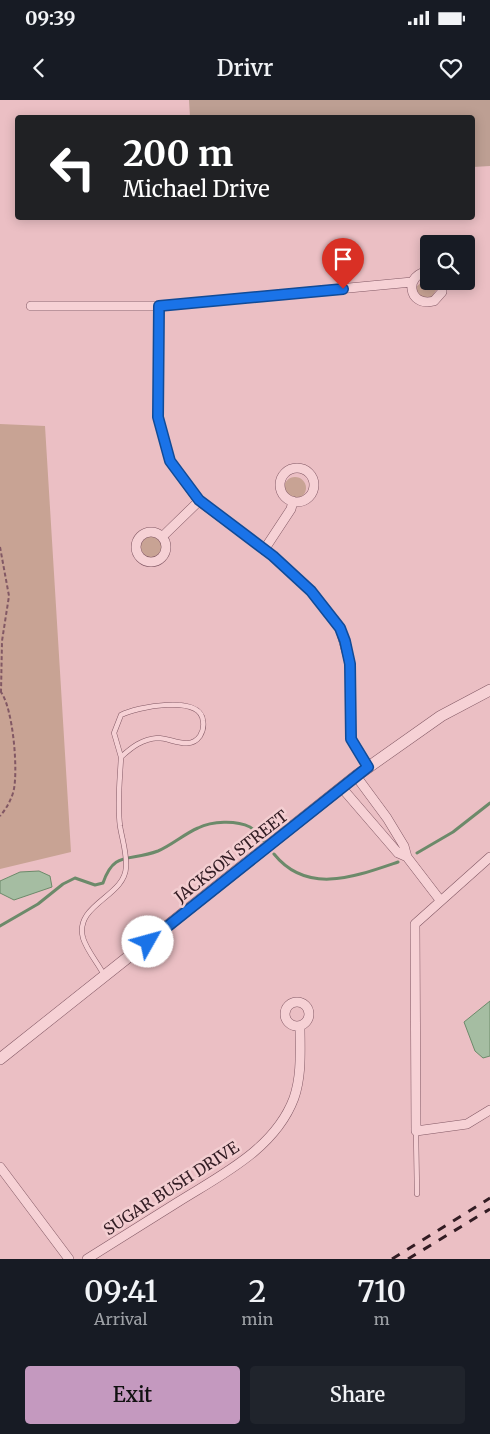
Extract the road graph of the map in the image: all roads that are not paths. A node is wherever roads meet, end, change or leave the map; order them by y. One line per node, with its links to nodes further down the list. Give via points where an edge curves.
1 (420, 273): 2 (street)
2 (412, 282): 3 (street, via 413,294 422,302 439,298); 5 (street)
3 (442, 290)
4 (31, 306): 5 (street)
5 (159, 306): 6 (street, via 160,427 170,461)
6 (199, 500): 8 (street); 9 (street)
7 (293, 501): 9 (street)
8 (163, 536)
9 (264, 550): 12 (street, via 311,591 340,628 350,664 351,739)
10 (490, 690): 12 (street, JACKSON STREET, via 441,716)
11 (121, 757): 11 (lane, via 140,742 149,740 193,742 204,727 203,717 187,705 130,710 121,715 114,733); 18 (lane, via 120,824 126,868 122,881 88,914 82,929 87,947)
12 (368, 767): 13 (street, JACKSON STREET)
13 (356, 776): 14 (street, JACKSON STREET); 15 (street, via 387,818)
14 (342, 788): 15 (street, via 398,853); 18 (street, JACKSON STREET)
15 (407, 857): 17 (street)
16 (490, 857): 17 (street)
17 (440, 900): 22 (street, via 414,924)
18 (104, 976): 20 (street, JACKSON STREET)
19 (300, 1026): 26 (street, SUGAR BUSH DRIVE, via 297,1088 285,1116 268,1139 238,1164)
20 (0, 1059)
21 (490, 1110): 22 (street, via 467,1124)
22 (416, 1131): 24 (lane)
23 (0, 1166): 25 (street)
24 (417, 1194)
25 (69, 1259)
26 (87, 1259)

